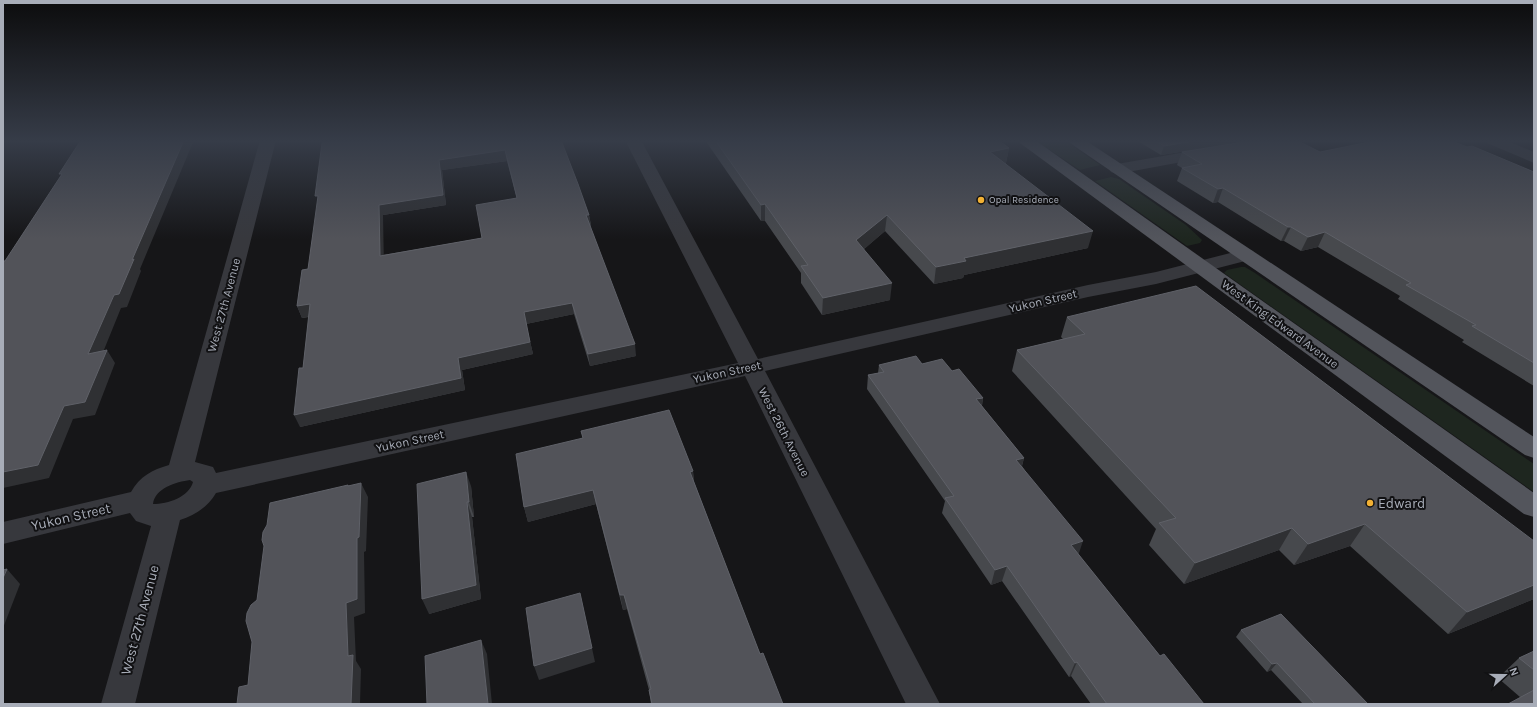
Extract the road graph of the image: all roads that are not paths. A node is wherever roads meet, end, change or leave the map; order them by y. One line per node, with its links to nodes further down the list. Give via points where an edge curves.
1 (259, 173): 9 (street, West 27th Avenue)
2 (650, 173): 7 (street, West 26th Avenue)
3 (1071, 173): 6 (main road, West King Edward Avenue)
4 (1123, 173): 5 (main road)
5 (1246, 255): 6 (street, Yukon Street); 8 (main road)
6 (1201, 266): 7 (street, Yukon Street); 12 (main road, West King Edward Avenue)
7 (751, 367): 10 (street, Yukon Street); 16 (street, West 26th Avenue)
8 (1534, 448)
9 (180, 471): 10 (street, via 190,470 204,474); 11 (street, via 169,474 149,486)
10 (207, 485): 13 (street, via 189,505)
11 (140, 500): 13 (street, via 143,512 158,516); 14 (street, Yukon Street)
12 (1534, 507)
13 (168, 514): 15 (street, West 27th Avenue)
14 (3, 533)
15 (118, 704)
16 (923, 704)

